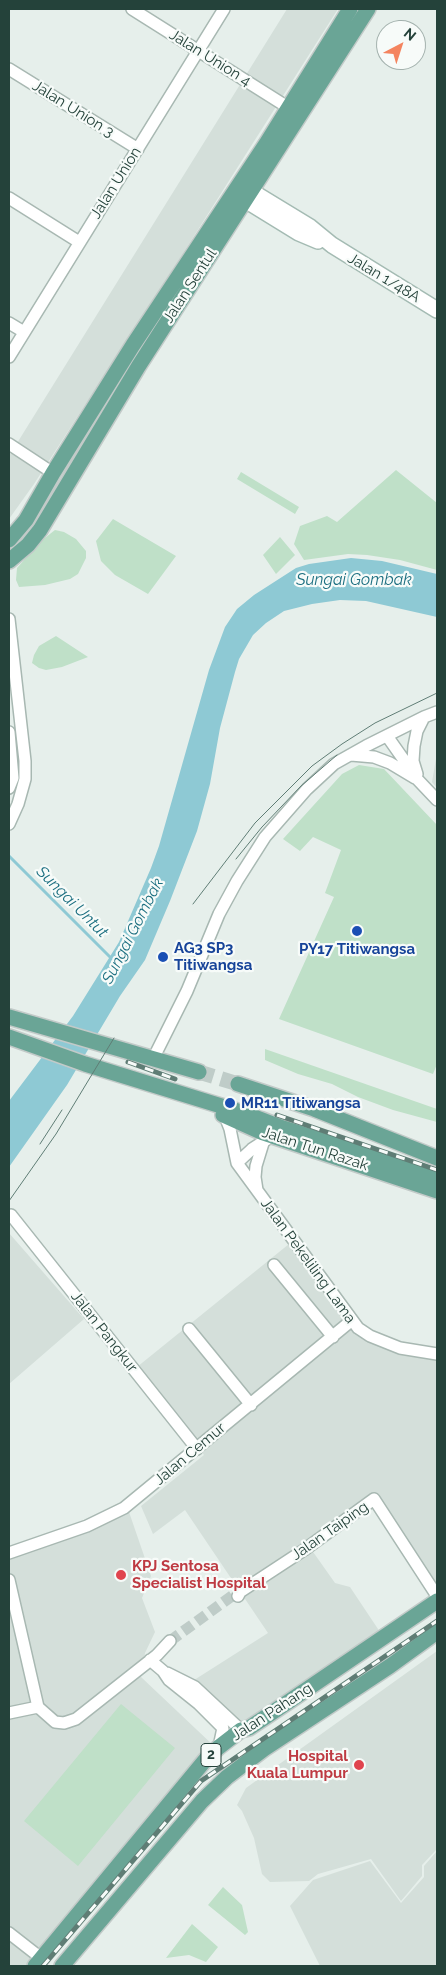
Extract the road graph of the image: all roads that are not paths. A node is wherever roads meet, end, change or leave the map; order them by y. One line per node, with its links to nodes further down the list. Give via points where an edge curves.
1 (132, 9): 5 (street, Jalan Union 4)
2 (224, 9): 5 (street, Jalan Union)
3 (350, 9): 7 (main road, Jalan Sentul)
4 (368, 9): 9 (main road, Jalan Sentul)
5 (198, 50): 7 (street, Jalan Union 4); 8 (street, Jalan Union)
6 (9, 69): 8 (street, Jalan Union 3)
7 (289, 108): 9 (main road, Jalan Sentul)
8 (138, 148): 11 (street, Jalan Union)
9 (242, 192): 12 (main road, Jalan 1/48A, via 310,227 332,245); 17 (main road, Jalan Sentul, via 133,345); 19 (main road, Jalan Sentul, via 40,530)
10 (9, 198): 11 (street)
11 (80, 242): 14 (street, Jalan Union)
12 (437, 310)
13 (9, 323): 14 (street)
14 (24, 332): 15 (street, Jalan Union)
15 (9, 357)
16 (9, 444): 17 (street)
17 (53, 473): 18 (main road, Jalan Sentul, via 26,520)
18 (9, 540)
19 (9, 561)
20 (9, 619): 21 (street)
21 (13, 686): 30 (street, via 24,739 25,779)
22 (437, 712): 23 (street)
23 (424, 717): 25 (street); 27 (street, via 413,754)
24 (9, 732): 28 (street, via 13,778)
25 (386, 736): 26 (street); 27 (street)
26 (349, 755): 27 (street, via 374,757); 37 (street, via 312,783 264,836 219,914 187,991)
27 (418, 780): 29 (street)
28 (9, 788)
29 (437, 800)
30 (9, 824)
31 (9, 1008): 33 (main road)
32 (9, 1017): 33 (main road)
33 (39, 1027): 37 (main road)
34 (9, 1037): 36 (main road, Jalan Tun Razak)
35 (9, 1047): 36 (main road, Jalan Tun Razak)
36 (33, 1051): 40 (main road, Jalan Tun Razak)
37 (153, 1059): 38 (main road)
38 (199, 1072)
39 (238, 1084): 43 (main road, via 314,1108)
40 (196, 1098): 41 (main road, Jalan Tun Razak); 47 (main road, Jalan Tun Razak)
41 (226, 1116): 42 (main road, Jalan Tun Razak); 46 (street, Jalan Pekeliling Lama)
42 (270, 1139): 46 (street); 48 (street, via 256,1166); 49 (main road, Jalan Tun Razak)
43 (407, 1146): 44 (main road); 45 (main road)
44 (437, 1152)
45 (437, 1158)
46 (237, 1163): 48 (street, Jalan Pekeliling Lama)
47 (437, 1177)
48 (257, 1191): 52 (street, Jalan Pekeliling Lama)
49 (437, 1192)
50 (10, 1216): 57 (street, Jalan Pangkur)
51 (274, 1265): 54 (street, Jalan Pekeliling Lama)
52 (352, 1321): 54 (street, Jalan Cemur); 55 (street, Jalan Pekeliling Lama, via 385,1343 409,1351)
53 (189, 1330): 56 (street)
54 (333, 1336): 56 (street, Jalan Cemur)
55 (437, 1354)
56 (251, 1405): 57 (street, Jalan Cemur)
57 (197, 1449): 58 (street, Jalan Cemur, via 124,1508 86,1526)
58 (9, 1553)
59 (9, 1580): 67 (street)
60 (238, 1594): 61 (street, Jalan Taiping, via 374,1500)
61 (437, 1596)
62 (437, 1601): 69 (main road, Jalan Pahang / 2, via 249,1728)
63 (437, 1632): 73 (main road, Jalan Pahang / 2, via 227,1777 202,1801)
64 (169, 1644): 65 (street)
65 (150, 1660): 66 (street); 67 (street, via 76,1719 55,1722)
66 (162, 1671): 69 (street, via 195,1687); 70 (street, via 223,1728)
67 (38, 1707): 68 (street)
68 (9, 1713)
69 (241, 1730): 70 (main road, Jalan Pahang / 2)
70 (219, 1747): 72 (main road, Jalan Pahang / 2)
71 (9, 1933): 72 (street)
72 (38, 1962)
73 (62, 1966)

